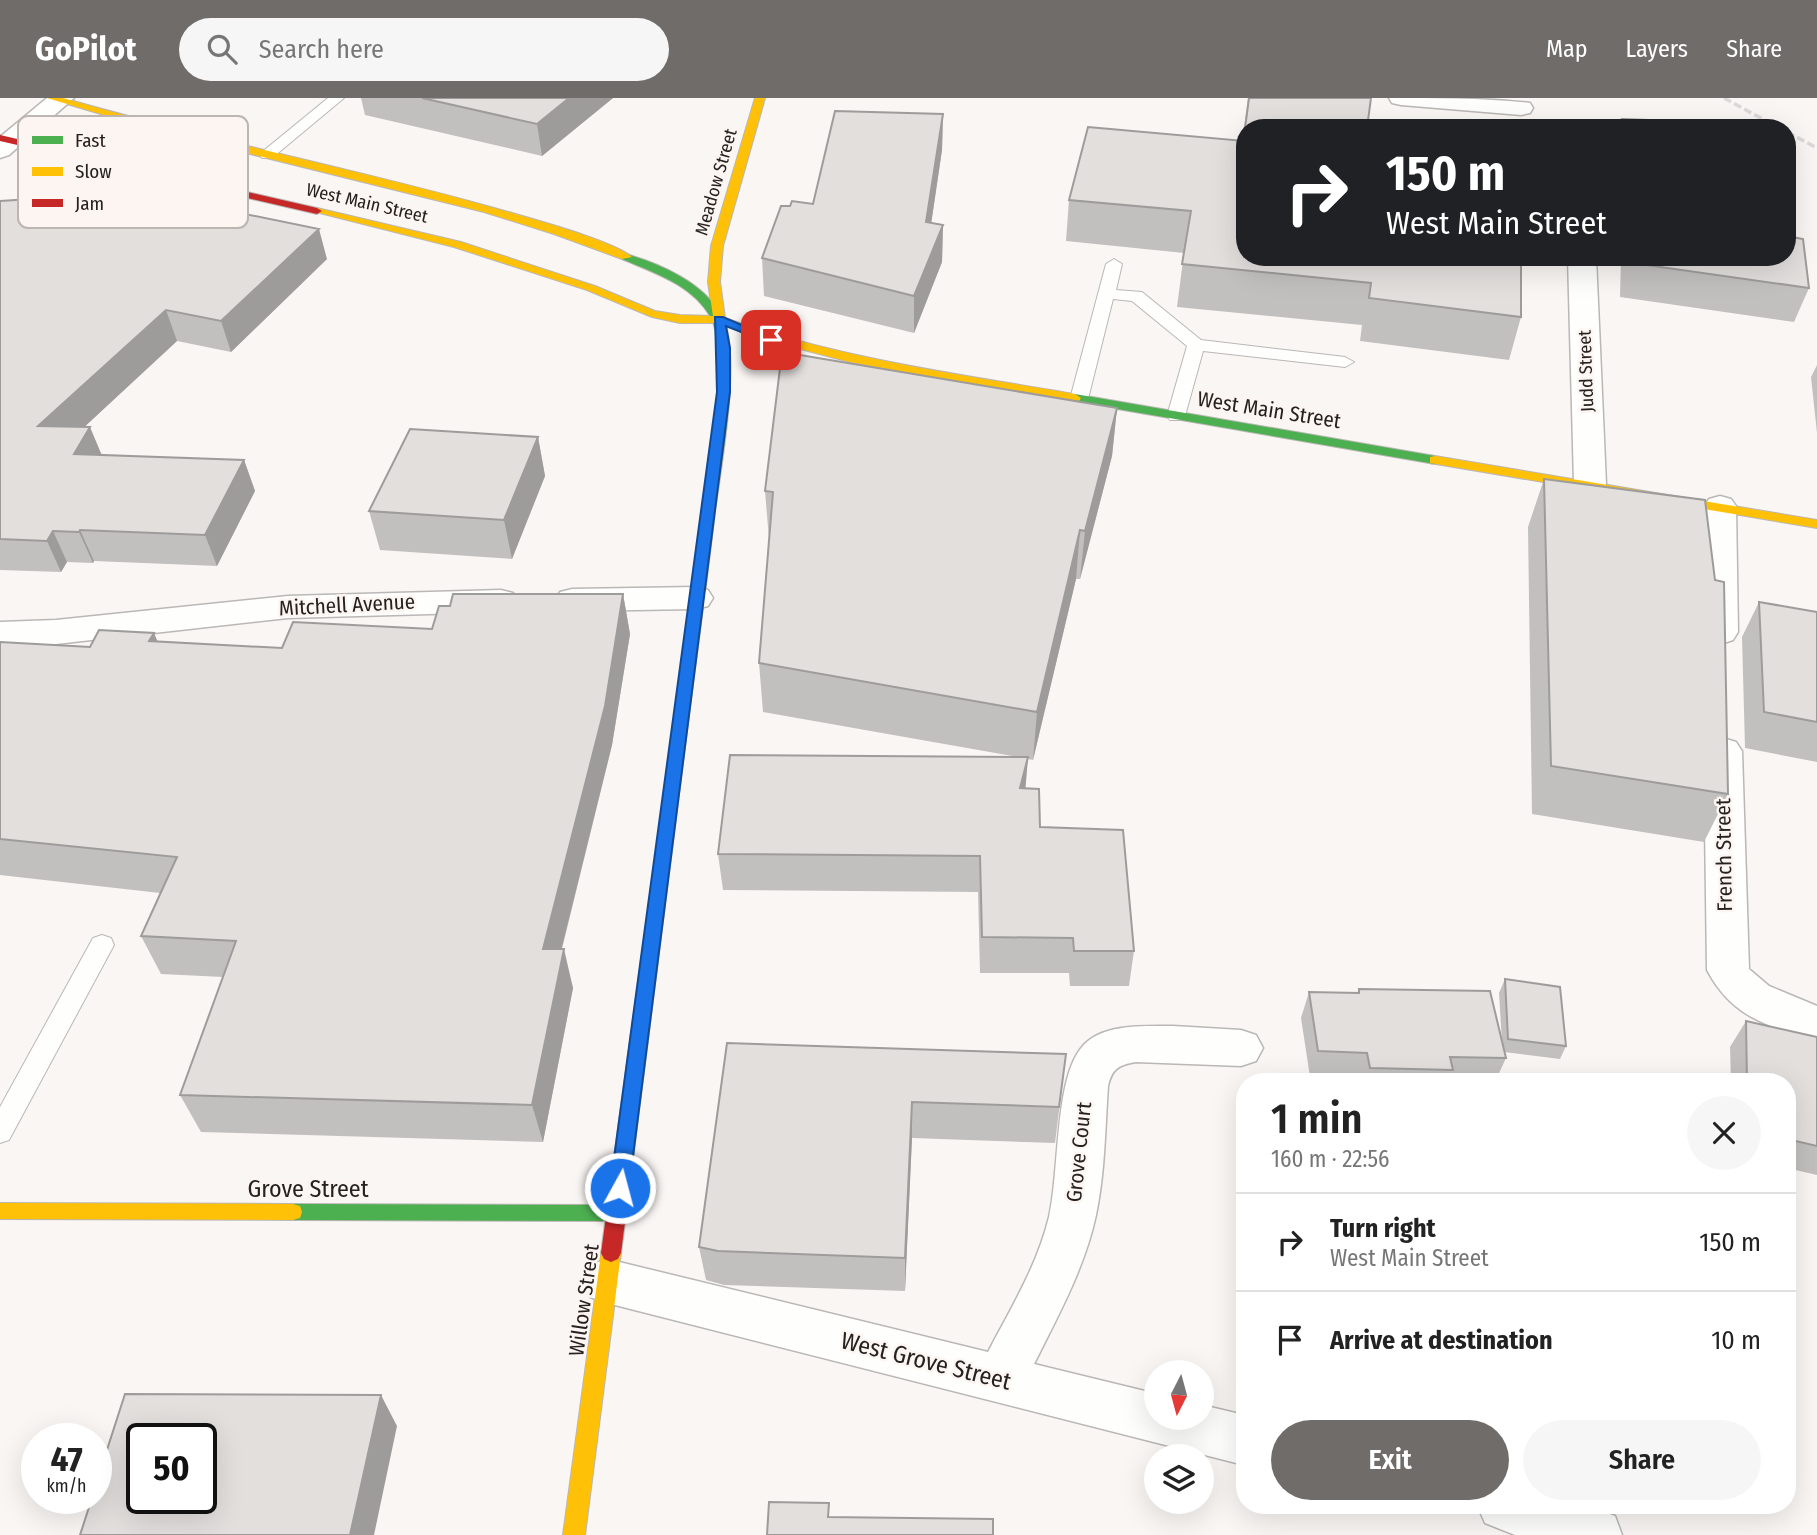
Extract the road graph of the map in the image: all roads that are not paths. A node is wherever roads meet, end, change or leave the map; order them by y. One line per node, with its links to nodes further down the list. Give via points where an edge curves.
1 (313, 98): 5 (lane)
2 (760, 98): 17 (main road, Meadow Street, via 717,246 714,282)
3 (1401, 98): 6 (street)
4 (58, 99): 7 (street); 8 (main road, West Main Street)
5 (334, 100): 12 (lane)
6 (1522, 110)
7 (37, 116)
8 (121, 116)
9 (18, 132): 10 (street)
10 (4, 143)
11 (248, 150): 12 (main road, West Main Street)
12 (267, 155): 17 (main road, West Main Street, via 492,211 587,241 685,284 703,297)
13 (248, 197): 17 (main road, West Main Street, via 457,244 652,314)
14 (1114, 264): 16 (lane)
15 (1582, 266): 22 (street, Judd Street)
16 (1107, 294): 18 (lane, via 1136,296); 20 (lane)
17 (719, 320): 20 (main road, West Main Street, via 804,348); 25 (main road, Willow Street, via 724,392)
18 (1196, 345): 19 (lane); 21 (lane)
19 (1345, 362)
20 (1079, 399): 21 (main road, West Main Street)
21 (1176, 416): 22 (main road, West Main Street)
22 (1590, 484): 23 (main road, West Main Street)
23 (1720, 506): 24 (main road, West Main Street); 27 (street)
24 (1817, 524)
25 (696, 598): 26 (street, Mitchell Avenue, via 339,604); 34 (main road, Willow Street)
26 (0, 634)
27 (1722, 661)
28 (1722, 717): 30 (street, French Street, via 1728,970 1732,981 1752,996)
29 (102, 945): 32 (lane)
30 (1817, 1024)
31 (1241, 1048): 36 (street, Grove Court, via 1128,1045 1097,1059 1086,1086 1068,1233 1054,1272)
32 (0, 1132)
33 (0, 1211): 34 (main road, Grove Street)
34 (617, 1213): 35 (main road, Willow Street)
35 (607, 1281): 36 (street, West Grove Street); 39 (main road, Willow Street)
36 (1000, 1380): 37 (street, West Grove Street)
37 (1236, 1438)
38 (1531, 1514): 40 (street)
39 (574, 1535)
40 (1596, 1535)

